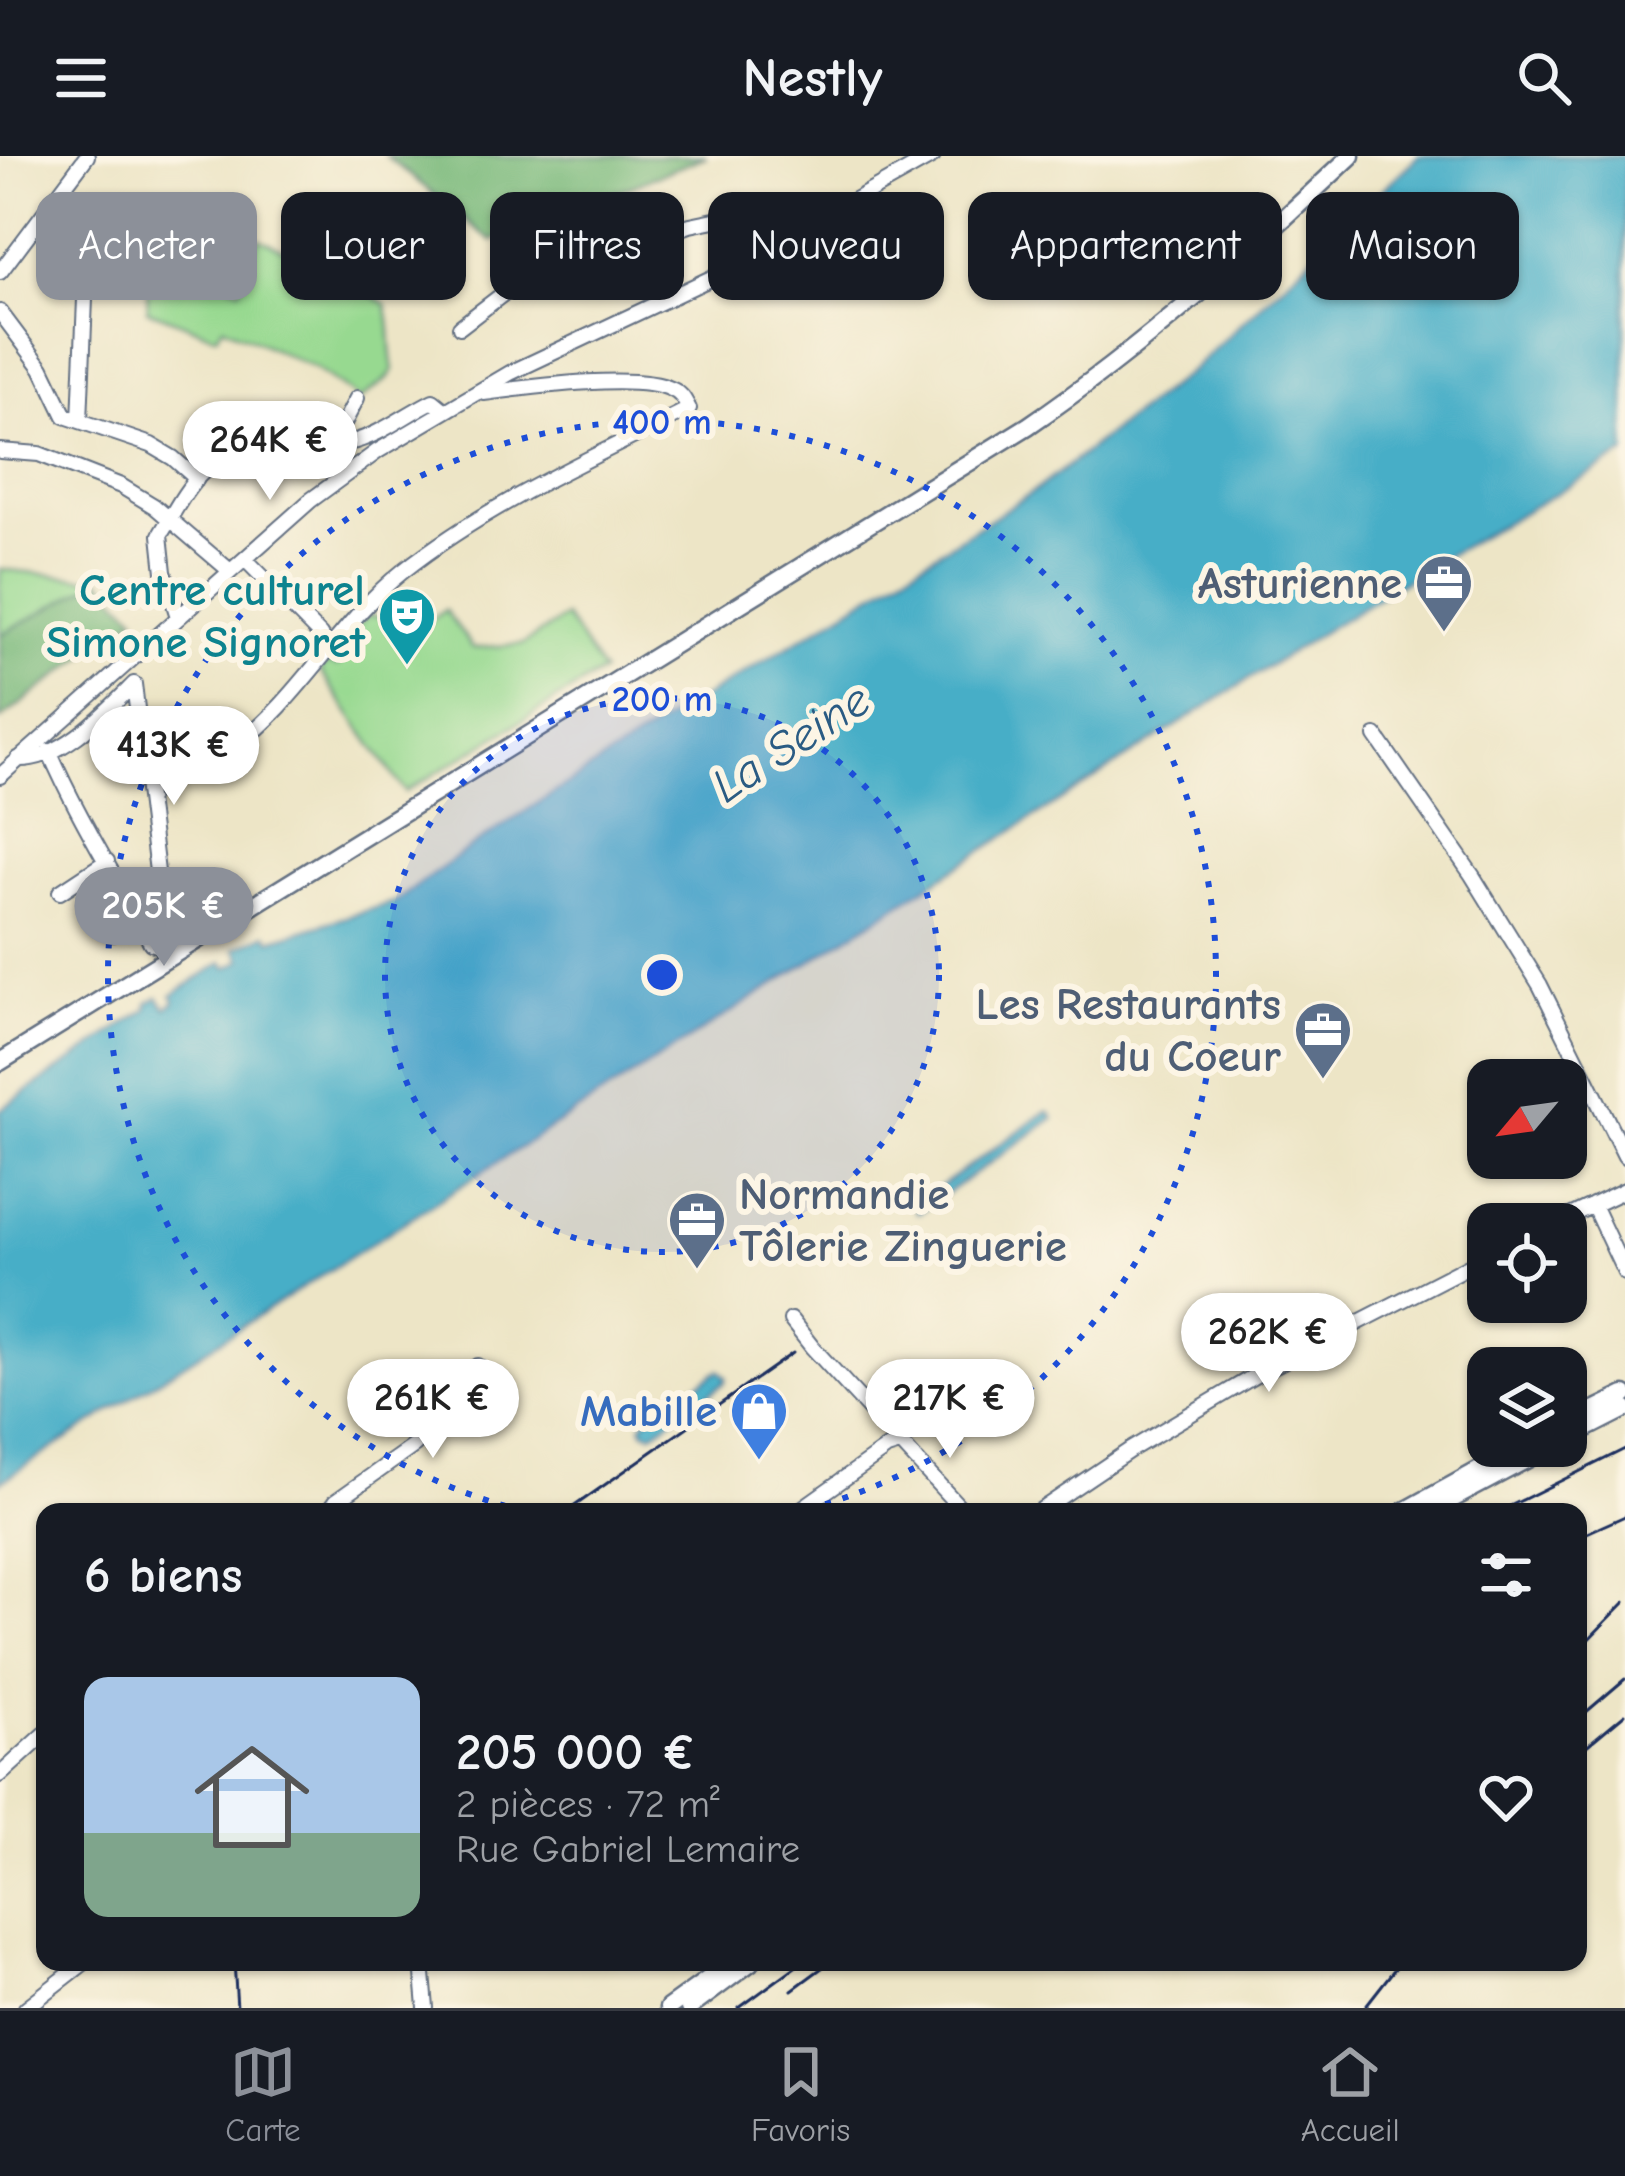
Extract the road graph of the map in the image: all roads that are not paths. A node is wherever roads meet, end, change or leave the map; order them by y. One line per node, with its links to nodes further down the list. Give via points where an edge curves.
1 (87, 156): 6 (street)
2 (933, 156): 4 (street)
3 (1352, 156): 32 (main road, via 1180,313 1028,426)
4 (869, 192)
5 (708, 221): 10 (street, via 634,245 594,245 524,278)
6 (0, 272)
7 (708, 280): 11 (street)
8 (84, 300): 14 (street)
9 (0, 312): 14 (street, via 65,416)
10 (460, 327)
11 (473, 393): 13 (street); 22 (street, via 638,381 671,389 689,409 466,526 387,584)
12 (357, 398): 15 (street)
13 (444, 410): 15 (street, via 430,402 371,436); 19 (street, via 330,485)
14 (80, 421): 17 (street, via 151,445)
15 (332, 446): 17 (street, via 224,459)
16 (0, 451): 18 (street, via 39,454 121,486)
17 (197, 478): 18 (street)
18 (170, 520): 20 (street); 21 (street, via 159,541)
19 (245, 559): 20 (street); 22 (street)
20 (229, 570): 21 (street)
21 (178, 617): 25 (street)
22 (329, 650): 27 (street, via 231,750)
23 (1376, 736): 33 (street, via 1540,985)
24 (49, 751): 25 (street); 27 (street, via 83,733 134,684); 28 (street)
25 (18, 760): 26 (street)
26 (0, 776)
27 (147, 787): 28 (street, via 158,940)
28 (107, 861): 29 (street)
29 (83, 877): 30 (street); 31 (street)
30 (60, 892)
31 (112, 934)
32 (0, 1062)
33 (1625, 1156)
34 (1625, 1190): 35 (street)
35 (1593, 1205): 36 (street); 38 (street)
36 (1587, 1208)
37 (1467, 1267): 51 (street, via 1256,1375)
38 (1625, 1273)
39 (791, 1320): 45 (street)
40 (478, 1366): 48 (street, via 423,1437)
41 (1625, 1395): 43 (main road)
42 (1625, 1409): 44 (main road)
43 (1587, 1414)
44 (1587, 1428)
45 (900, 1444): 49 (street); 50 (street)
46 (1485, 1467): 52 (main road)
47 (1513, 1467): 53 (main road)
48 (335, 1503)
49 (810, 1503)
50 (956, 1503)
51 (1051, 1503)
52 (1419, 1503)
53 (1446, 1503)
54 (36, 1742): 55 (street)
55 (0, 1775)
56 (73, 1971): 61 (street)
57 (423, 1971): 60 (street)
58 (719, 1971): 62 (main road)
59 (739, 1971): 63 (main road)
60 (425, 2007)
61 (26, 2008)
62 (668, 2008)
63 (689, 2008)

